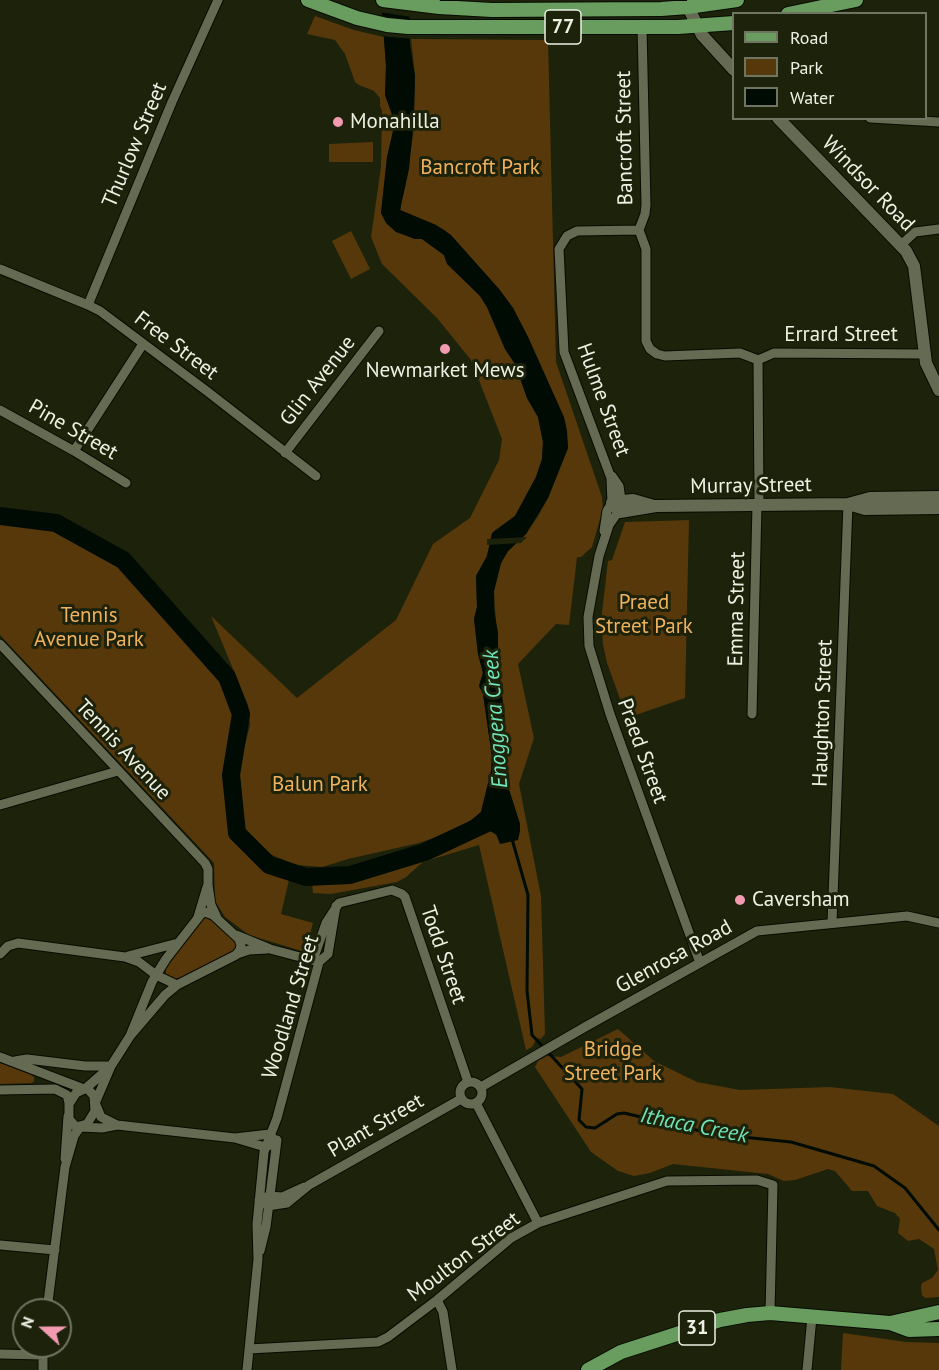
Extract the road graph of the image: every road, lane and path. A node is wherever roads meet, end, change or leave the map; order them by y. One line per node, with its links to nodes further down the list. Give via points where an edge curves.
1 (218, 0): 19 (street, Thurlow Street)
2 (308, 0): 9 (main road, 77, via 387,25)
3 (383, 0): 6 (main road, 77, via 492,10)
4 (737, 0): 6 (main road, 77)
5 (856, 0): 7 (main road)
6 (688, 4): 10 (street)
7 (798, 12)
8 (732, 23): 10 (main road, 77)
9 (642, 27): 10 (main road, 77); 16 (street, Bancroft Street, via 646,205)
10 (696, 27): 11 (street)
11 (732, 68)
12 (904, 120): 14 (street)
13 (785, 121): 17 (street, Windsor Road)
14 (939, 122)
15 (939, 229): 17 (street, via 915,232)
16 (639, 230): 22 (street, Bancroft Street, via 646,255 646,341); 33 (street, Hulme Street, via 577,231 567,236 559,249 564,352)
17 (900, 245): 23 (street, Windsor Road, via 914,266)
18 (0, 269): 19 (street, Free Street)
19 (88, 305): 21 (street, Free Street)
20 (379, 331): 28 (street, Glin Avenue)
21 (143, 344): 27 (street); 28 (street, Free Street)
22 (653, 352): 24 (street, Errard Street, via 665,356 741,353)
23 (925, 354): 24 (street, Errard Street, via 774,353); 25 (street, Windsor Road)
24 (758, 360): 34 (street, Emma Street)
25 (939, 390)
26 (0, 410): 27 (street, Pine Street)
27 (74, 450): 30 (street, Pine Street)
28 (285, 453): 29 (street, Free Street)
29 (316, 476)
30 (126, 483)
31 (939, 497): 32 (street, Murray Street, via 870,498)
32 (848, 504): 34 (street, Murray Street); 35 (street, Murray Street, via 865,509); 44 (street, Haughton Street)
33 (618, 505): 34 (street, Murray Street); 53 (street, Praed Street, via 602,545 588,617 590,653)
34 (758, 505): 37 (street, Emma Street)
35 (939, 508)
36 (0, 644): 38 (street, Tennis Avenue)
37 (752, 714)
38 (118, 771): 39 (street); 40 (street, Tennis Avenue, via 205,863)
39 (0, 805)
40 (208, 885): 42 (street); 43 (street, Tennis Avenue)
41 (347, 900): 52 (street, Woodland Street, via 336,906 328,954); 61 (street, Todd Street, via 393,890 405,897)
42 (198, 918): 43 (street, via 207,912); 47 (street)
43 (217, 918): 46 (street)
44 (832, 923): 45 (street, Glenrosa Road, via 907,916); 53 (street, Glenrosa Road, via 757,931)
45 (939, 923)
46 (233, 933): 48 (street); 50 (street, via 242,945)
47 (179, 943): 51 (street); 54 (street)
48 (270, 949): 50 (street); 52 (street)
49 (0, 954): 51 (street, via 18,943)
50 (236, 955): 55 (street)
51 (125, 957): 54 (street)
52 (316, 961): 70 (street, Woodland Street)
53 (700, 963): 62 (street, Glenrosa Road)
54 (156, 975): 55 (street); 56 (street)
55 (177, 985): 56 (street)
56 (130, 1036): 59 (street)
57 (0, 1057): 58 (street)
58 (15, 1061): 59 (street); 60 (street)
59 (111, 1066): 64 (street); 67 (street)
60 (39, 1072): 63 (street, via 42,1081); 64 (street)
61 (468, 1082): 62 (street); 66 (street, via 460,1089)
62 (481, 1087): 68 (street, via 482,1096)
63 (34, 1089): 65 (street); 69 (street, via 59,1090 67,1095)
64 (84, 1089): 67 (street, via 91,1092); 69 (street, via 76,1093)
65 (0, 1090)
66 (461, 1099): 68 (street, via 468,1104); 79 (street, Plant Street, via 309,1185)
67 (96, 1103): 71 (street, via 103,1118); 72 (street, via 93,1116)
68 (476, 1103): 80 (street)
69 (69, 1107): 72 (street, via 70,1121); 77 (street)
70 (277, 1118): 73 (street, Woodland Street); 75 (street, Woodland Street)
71 (117, 1125): 72 (street); 74 (street)
72 (80, 1127): 77 (street)
73 (270, 1134): 74 (street); 75 (street); 76 (street, Woodland Street)
74 (235, 1138): 76 (street)
75 (276, 1143): 76 (street); 79 (street, Woodland Street)
76 (266, 1147): 78 (street, Woodland Street)
77 (65, 1167): 82 (street)
78 (259, 1200): 79 (street, Plant Street); 83 (street, Woodland Street)
79 (268, 1201): 83 (street, Woodland Street)
80 (538, 1223): 85 (street, Moulton Street, via 511,1239); 87 (street, Moulton Street, via 667,1181 757,1180 773,1185)
81 (0, 1245): 82 (street)
82 (55, 1250): 84 (street)
83 (258, 1259): 91 (street, Woodland Street)
84 (49, 1298)
85 (437, 1300): 91 (street, Moulton Street, via 378,1342); 93 (street, via 443,1312)
86 (939, 1312): 89 (main road, 31)
87 (771, 1314): 88 (main road, 31); 94 (main road, 31, via 720,1320 621,1352)
88 (812, 1317): 89 (main road, 31); 95 (street)
89 (890, 1323): 90 (main road, 31, via 909,1330)
90 (939, 1329)
91 (249, 1349): 92 (street, Woodland Street)
92 (247, 1370)
93 (452, 1370)
94 (588, 1370)
95 (807, 1370)

